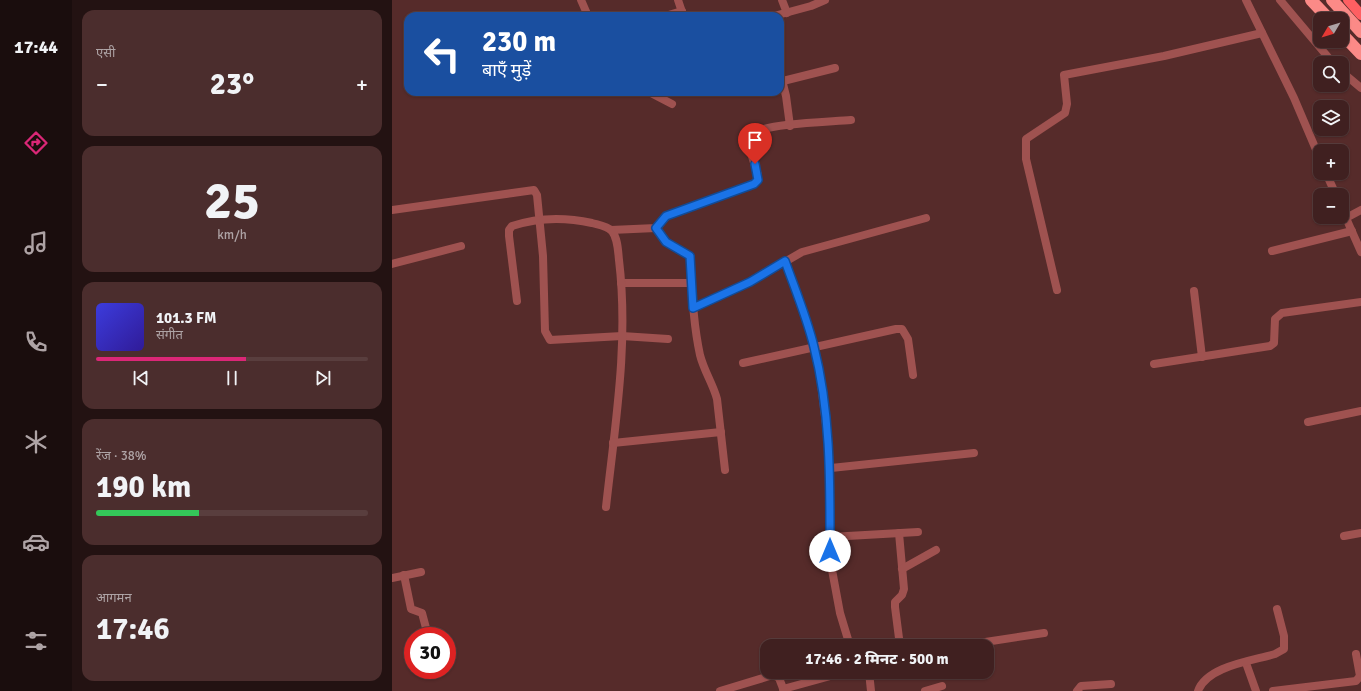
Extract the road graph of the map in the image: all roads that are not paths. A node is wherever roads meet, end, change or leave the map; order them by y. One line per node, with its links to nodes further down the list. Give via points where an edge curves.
1 (581, 0): 10 (street)
2 (678, 0): 11 (street)
3 (782, 0): 13 (street)
4 (825, 0): 13 (street)
5 (1246, 0): 17 (street)
6 (1280, 0): 20 (street)
7 (1311, 0): 12 (highway)
8 (1332, 0): 16 (highway)
9 (1348, 0): 15 (main road)
10 (586, 12)
11 (681, 12)
12 (1322, 12)
13 (787, 13): 14 (street)
14 (784, 14)
15 (1361, 15)
16 (1361, 32)
17 (1262, 33): 30 (street); 47 (street, via 1164,56 1064,75 1067,104 1065,113 1026,139 1026,159)
18 (1349, 41): 19 (highway)
19 (1361, 54)
20 (1327, 56)
21 (835, 68): 23 (street)
22 (1349, 78): 25 (street)
23 (784, 81)
24 (784, 87): 29 (street)
25 (1361, 88)
26 (657, 96): 27 (street)
27 (672, 104)
28 (851, 120): 29 (street)
29 (790, 126): 37 (street, via 757,132 748,138 758,175 758,180 754,184 666,216)
30 (1314, 144)
31 (392, 210): 35 (street, via 534,190)
32 (1361, 210): 33 (street)
33 (1349, 216)
34 (926, 218): 43 (street, via 802,252)
35 (540, 220): 38 (street, via 564,218); 49 (street, via 512,226 509,230); 52 (street, via 546,336 555,341)
36 (1349, 224): 39 (street)
37 (656, 228): 38 (street); 46 (street, via 666,242 690,256)
38 (611, 230): 45 (street, via 616,242)
39 (1352, 231): 41 (street); 42 (street)
40 (461, 246): 44 (street)
41 (1272, 251)
42 (1361, 252)
43 (785, 261): 51 (street, via 750,282); 54 (street)
44 (392, 264)
45 (621, 283): 46 (street); 52 (street)
46 (691, 283): 51 (street)
47 (1057, 290)
48 (1194, 291): 55 (street)
49 (517, 301)
50 (1361, 302): 55 (street, via 1282,313 1275,319 1276,339 1270,346)
51 (693, 308): 61 (street, via 701,358 714,388)
52 (622, 336): 53 (street); 62 (street)
53 (668, 338)
54 (814, 346): 56 (street); 58 (street, via 896,328 902,329 908,339); 64 (street, via 825,412)
55 (1202, 357): 57 (street)
56 (743, 363)
57 (1154, 364)
58 (913, 375)
59 (1361, 411): 60 (street)
60 (1308, 422)
61 (721, 432): 62 (street); 65 (street)
62 (613, 443): 66 (street)
63 (974, 453): 64 (street)
64 (830, 468): 71 (street)
65 (726, 470)
66 (606, 507)
67 (918, 532): 68 (street)
68 (899, 533): 71 (street); 73 (street)
69 (1361, 533): 70 (street)
70 (1344, 536)
71 (830, 537): 80 (street, via 834,585)
72 (936, 550): 73 (street)
73 (902, 570): 81 (street, via 904,592 895,602)
74 (421, 572): 75 (street)
75 (404, 576): 76 (street); 78 (street, via 411,609 422,613)
76 (392, 578)
77 (1277, 609): 84 (street, via 1284,636 1284,649)
78 (426, 627)
79 (1044, 633): 82 (street)
80 (848, 639)
81 (899, 639)
82 (994, 641)
83 (1356, 654): 96 (street, via 1360,676 1356,681)
84 (1246, 663): 94 (street, via 1213,673 1202,681); 95 (street)
85 (821, 679): 89 (street)
86 (870, 679): 91 (street)
87 (1111, 684): 93 (street, via 1080,686)
88 (942, 686): 92 (street)
89 (784, 690): 90 (street, via 779,678 773,675)
90 (720, 691)
91 (871, 691)
92 (925, 691)
93 (1076, 691)
94 (1198, 691)
95 (1256, 691)
96 (1278, 691)

